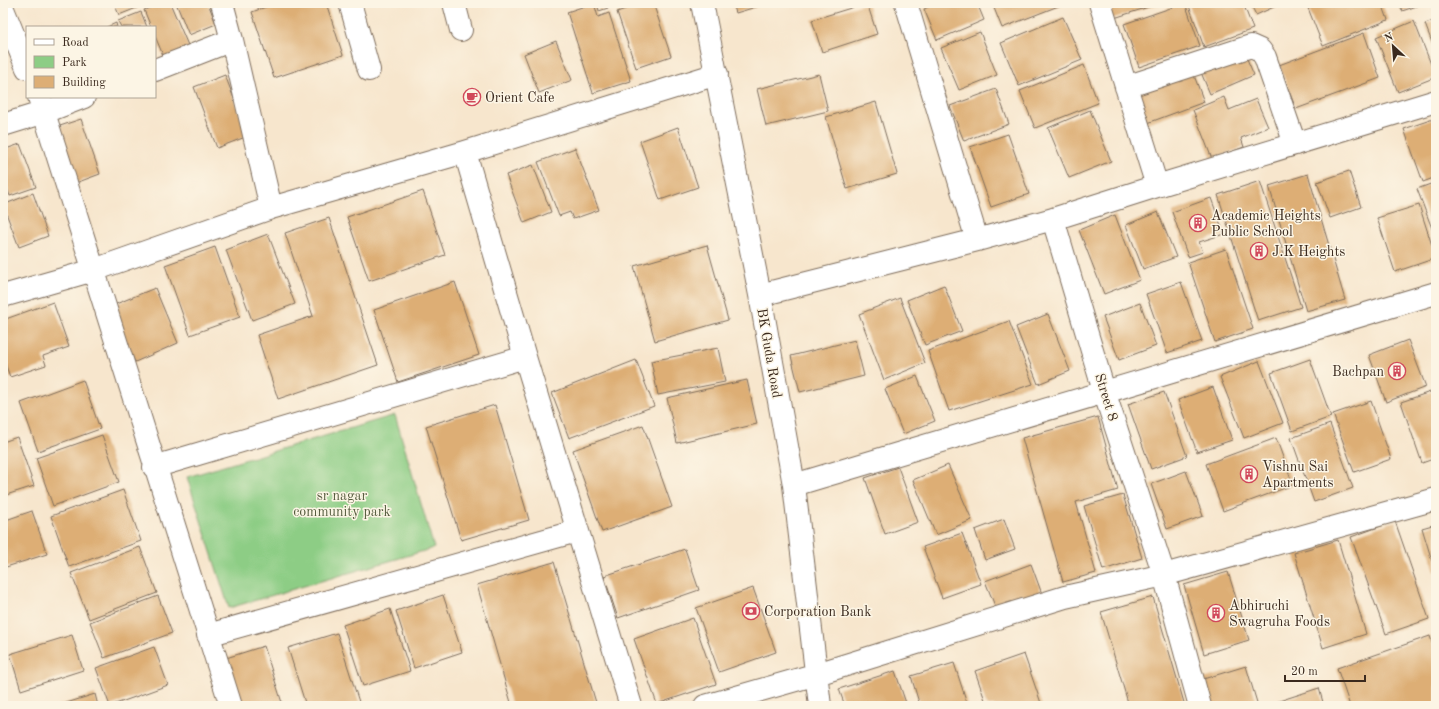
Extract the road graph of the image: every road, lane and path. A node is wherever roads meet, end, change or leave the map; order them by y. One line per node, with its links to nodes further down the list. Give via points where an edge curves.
1 (222, 3): 9 (street)
2 (350, 3): 12 (street)
3 (454, 3): 8 (street)
4 (702, 3): 13 (street, BK Guda Road)
5 (906, 3): 24 (street)
6 (1100, 3): 14 (street)
7 (3, 10): 10 (street)
8 (461, 30)
9 (232, 40): 11 (street); 22 (street)
10 (26, 66)
11 (156, 70)
12 (369, 70)
13 (717, 74): 20 (street); 27 (street, BK Guda Road)
14 (1126, 87): 19 (street, via 1251,46 1260,50 1265,57); 21 (street)
15 (78, 98): 17 (street)
16 (1436, 102): 19 (street)
17 (42, 104): 18 (street); 25 (street)
18 (3, 125)
19 (1295, 144): 21 (street)
20 (465, 152): 22 (street); 29 (street)
21 (1157, 186): 23 (street)
22 (271, 208): 25 (street)
23 (1053, 219): 24 (street); 30 (street, Street 8)
24 (977, 240): 27 (street)
25 (94, 270): 28 (street); 31 (street)
26 (1436, 293): 30 (street)
27 (760, 295): 32 (street, BK Guda Road)
28 (3, 296)
29 (525, 357): 31 (street); 34 (street)
30 (1104, 391): 32 (street); 35 (street, Street 8)
31 (154, 467): 36 (street)
32 (794, 485): 37 (street, BK Guda Road)
33 (1436, 499): 35 (street)
34 (577, 531): 36 (street); 39 (street)
35 (1164, 575): 37 (street, via 1065,597); 42 (street, Street 8)
36 (208, 635): 38 (street)
37 (816, 674): 40 (street); 41 (street, BK Guda Road)
38 (231, 706)
39 (631, 706)
40 (705, 706)
41 (820, 706)
42 (1200, 706)

